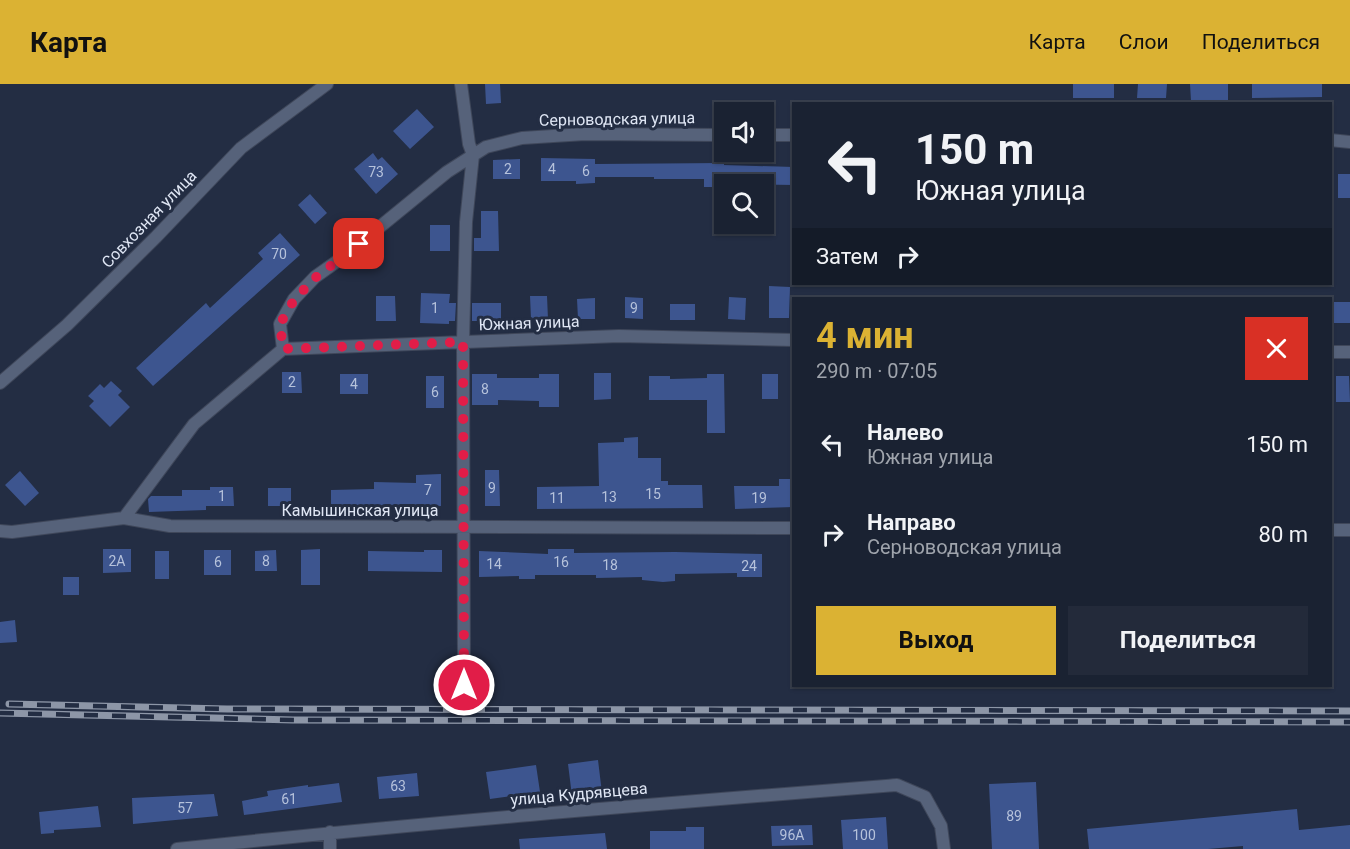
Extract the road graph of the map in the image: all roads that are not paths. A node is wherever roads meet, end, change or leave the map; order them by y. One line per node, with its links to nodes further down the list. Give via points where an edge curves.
1 (327, 84): 14 (street, Совхозная улица, via 241,148 75,317)
2 (461, 84): 8 (street)
3 (714, 135): 8 (street, Серноводская улица, via 522,138 486,147)
4 (774, 135): 5 (street)
5 (792, 135)
6 (1332, 140): 7 (street)
7 (1350, 142)
8 (473, 155): 10 (street, via 466,222); 11 (street, Серноводская улица, via 447,171 315,278 294,300 280,324)
9 (792, 340): 10 (street, Южная улица, via 619,336)
10 (463, 342): 11 (street, Южная улица); 16 (street)
11 (283, 349): 15 (street, via 194,424)
12 (1332, 352): 13 (street)
13 (1350, 352)
14 (0, 383)
15 (124, 518): 16 (street, Камышинская улица, via 170,526); 20 (street, Камышинская улица)
16 (464, 526): 17 (street, Камышинская улица); 21 (street)
17 (792, 528)
18 (1332, 530): 19 (street)
19 (1350, 530)
20 (0, 531)
21 (464, 685)
22 (330, 832): 23 (street, улица Кудрявцева); 24 (street); 25 (street, улица Кудрявцева, via 897,785 926,796 941,826)
23 (177, 849)
24 (330, 849)
25 (944, 849)

